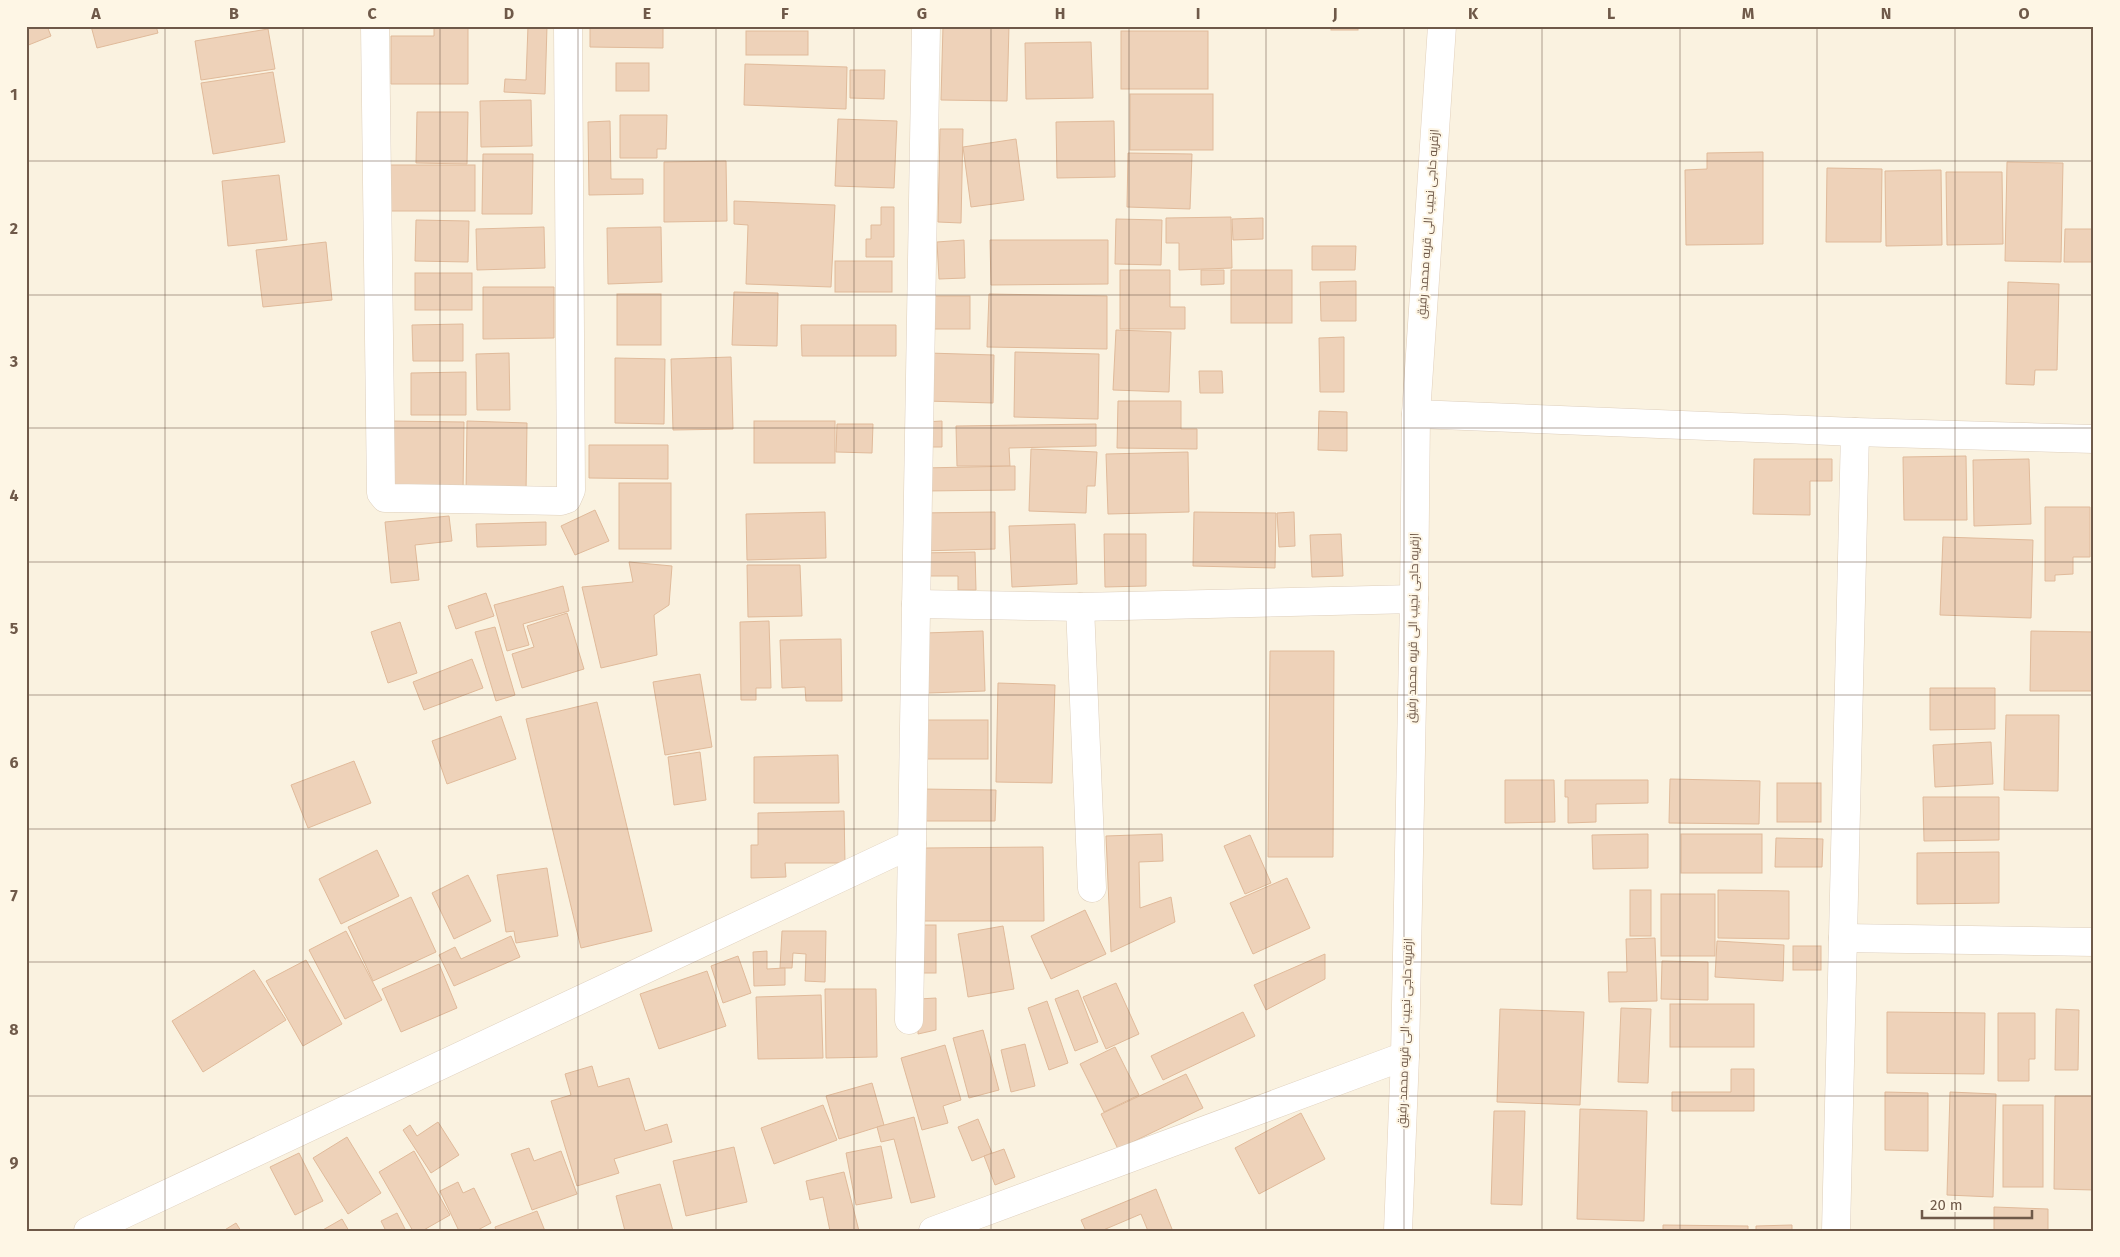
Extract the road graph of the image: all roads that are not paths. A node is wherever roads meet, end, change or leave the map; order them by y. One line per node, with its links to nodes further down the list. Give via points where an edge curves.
1 (375, 26): 2 (street, via 381,493 385,498 562,501 567,499 571,490)
2 (568, 26)
3 (926, 26): 9 (street)
4 (1442, 26): 5 (street, ازقریه حاجی نجیب الی قریه محمد رفیق)
5 (1416, 414): 6 (street); 8 (street, ازقریه حاجی نجیب الی قریه محمد رفیق)
6 (1855, 432): 7 (street); 13 (street)
7 (2094, 439)
8 (1414, 599): 10 (street); 16 (street, ازقریه حاجی نجیب الی قریه محمد رفیق)
9 (916, 604): 10 (street); 11 (street)
10 (1080, 607): 12 (street)
11 (912, 844): 15 (street); 17 (street)
12 (1092, 888)
13 (1843, 938): 14 (street); 20 (street)
14 (2094, 942)
15 (909, 1020)
16 (1405, 1056): 18 (street); 19 (street, ازقریه حاجی نجیب الی قریه محمد رفیق)
17 (88, 1231)
18 (933, 1231)
19 (1398, 1231)
20 (1836, 1231)

